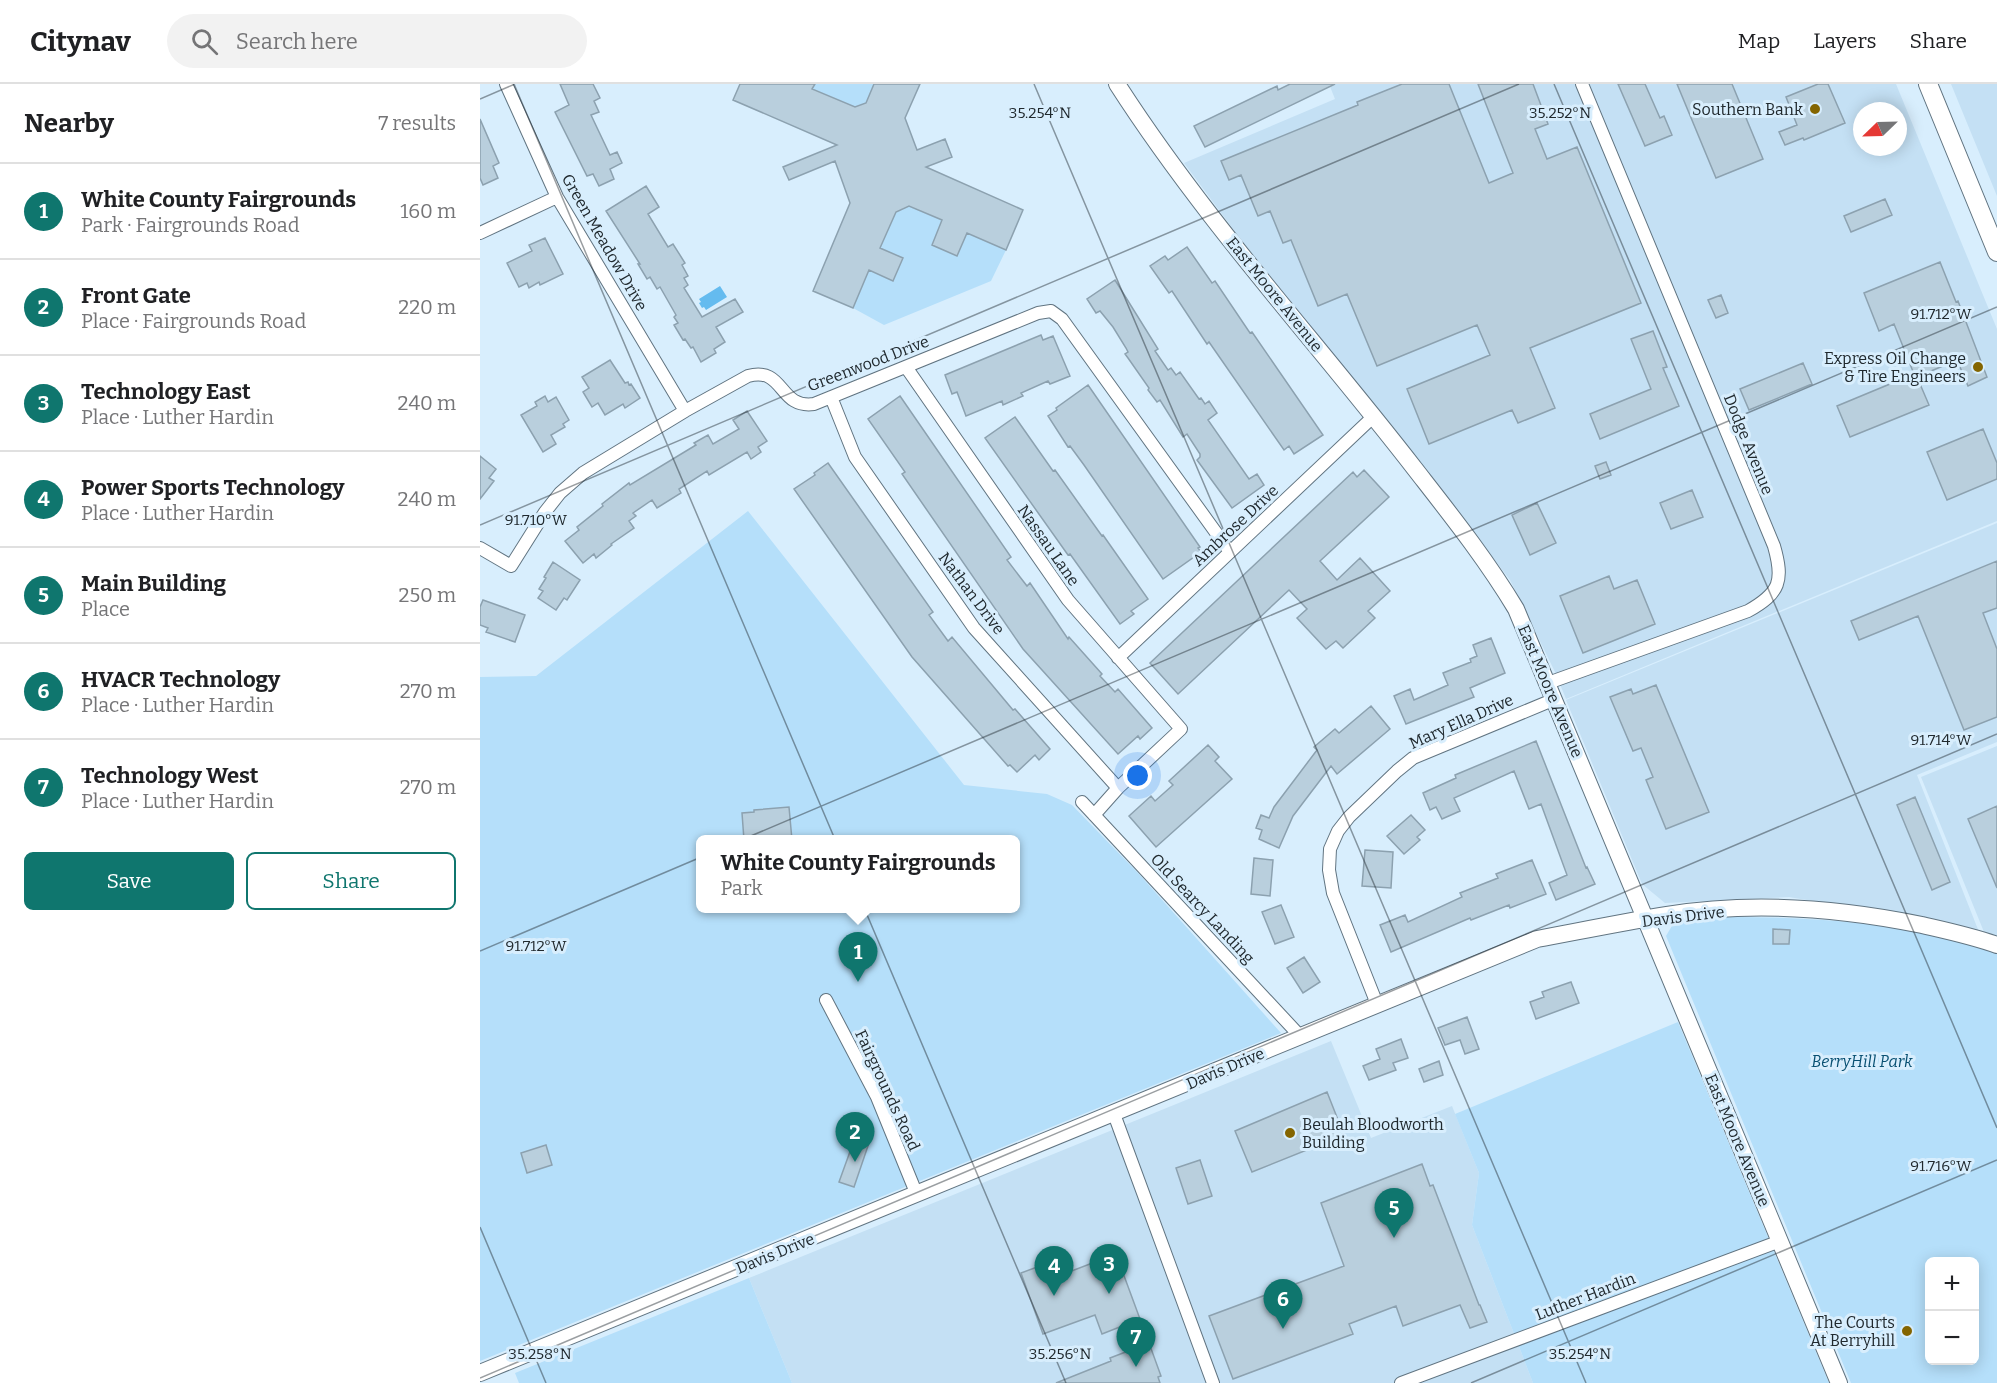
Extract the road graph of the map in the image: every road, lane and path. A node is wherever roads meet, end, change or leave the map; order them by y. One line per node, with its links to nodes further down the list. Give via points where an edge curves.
1 (506, 84): 5 (street, Green Meadow Drive)
2 (1118, 84): 11 (street, East Moore Avenue, via 1156,143 1249,264)
3 (1582, 84): 15 (street, Dodge Avenue, via 1780,568 1777,586 1766,601 1748,611)
4 (1928, 84): 7 (main road)
5 (557, 197): 6 (street); 10 (street, Green Meadow Drive)
6 (480, 233)
7 (1997, 252)
8 (906, 367): 9 (street, Greenwood Drive); 13 (street, Greenwood Drive, via 1051,311 1062,319); 14 (street, Nassau Lane, via 1068,600)
9 (831, 397): 10 (street, Greenwood Drive, via 814,404 795,403 770,376 759,373); 16 (street, Nathan Drive, via 855,457 974,627)
10 (685, 411): 12 (street, Greenwood Drive, via 583,473 560,493 511,566)
11 (1374, 416): 13 (street, Ambrose Drive); 15 (street, East Moore Avenue, via 1496,576 1516,609)
12 (480, 548)
13 (1230, 552): 14 (street, Ambrose Drive)
14 (1118, 658): 16 (street, Nassau Lane, via 1181,729)
15 (1552, 691): 19 (street, East Moore Avenue); 22 (street, Mary Ella Drive, via 1413,758 1338,831 1330,849 1333,892)
16 (1118, 788): 18 (street)
17 (1082, 802): 18 (street, Old Searcy Landing)
18 (1094, 815): 23 (street, Old Searcy Landing)
19 (1646, 920): 20 (street, Davis Drive, via 1714,910 1790,908 1872,915); 22 (street, Davis Drive, via 1537,939); 26 (street, East Moore Avenue)
20 (1997, 945)
21 (826, 1000): 25 (street, Fairgrounds Road, via 877,1097)
22 (1377, 1004): 23 (street, Davis Drive)
23 (1300, 1036): 24 (street, Davis Drive)
24 (1114, 1114): 25 (street, Davis Drive); 28 (street)
25 (917, 1195): 27 (street, Davis Drive)
26 (1780, 1241): 29 (street, Luther Hardin); 30 (street, East Moore Avenue)
27 (480, 1373)
28 (1213, 1383)
29 (1401, 1383)
30 (1839, 1383)

